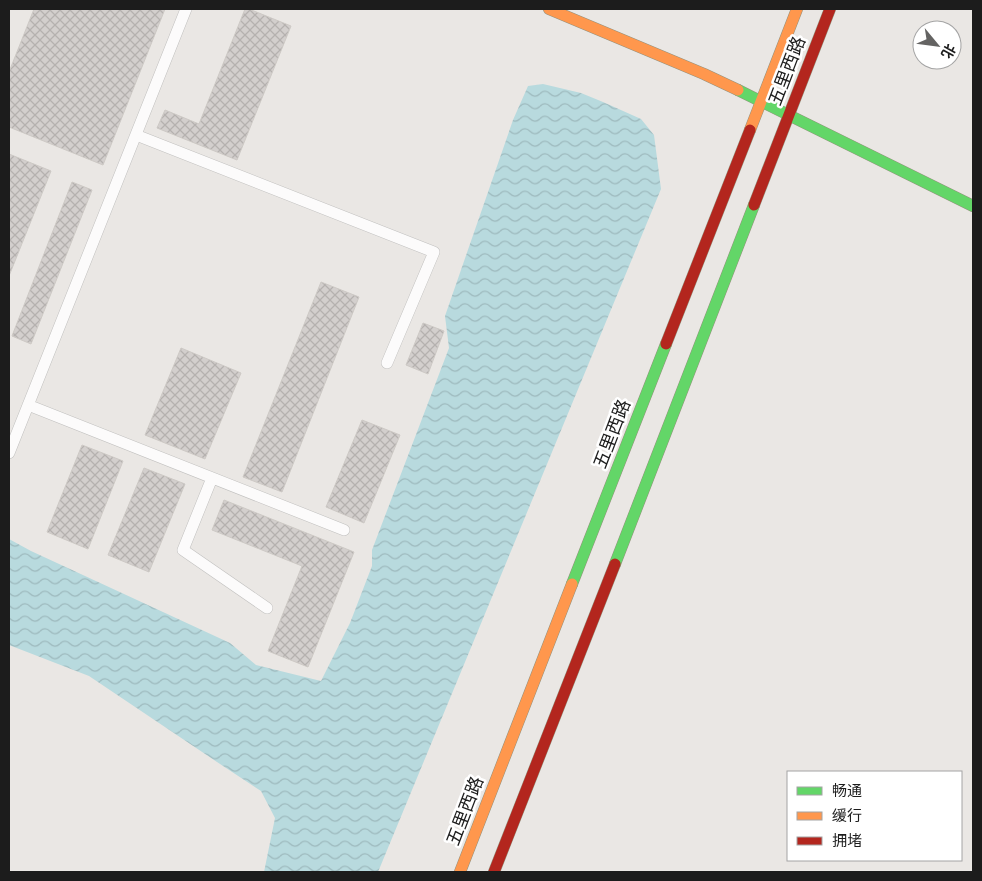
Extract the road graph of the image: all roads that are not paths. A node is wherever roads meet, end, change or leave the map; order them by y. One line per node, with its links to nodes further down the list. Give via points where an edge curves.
1 (186, 9): 7 (lane)
2 (549, 9): 5 (main road)
3 (797, 9): 5 (main road, 五里西路)
4 (830, 9): 6 (main road, 五里西路)
5 (761, 101): 6 (main road); 15 (main road, 五里西路)
6 (789, 115): 8 (main road); 16 (main road, 五里西路)
7 (136, 135): 9 (lane, via 434,252); 10 (lane)
8 (973, 206)
9 (387, 363)
10 (28, 405): 11 (lane); 12 (lane)
11 (9, 453)
12 (212, 478): 13 (lane); 14 (lane, via 183,550)
13 (344, 530)
14 (267, 608)
15 (460, 872)
16 (494, 872)

